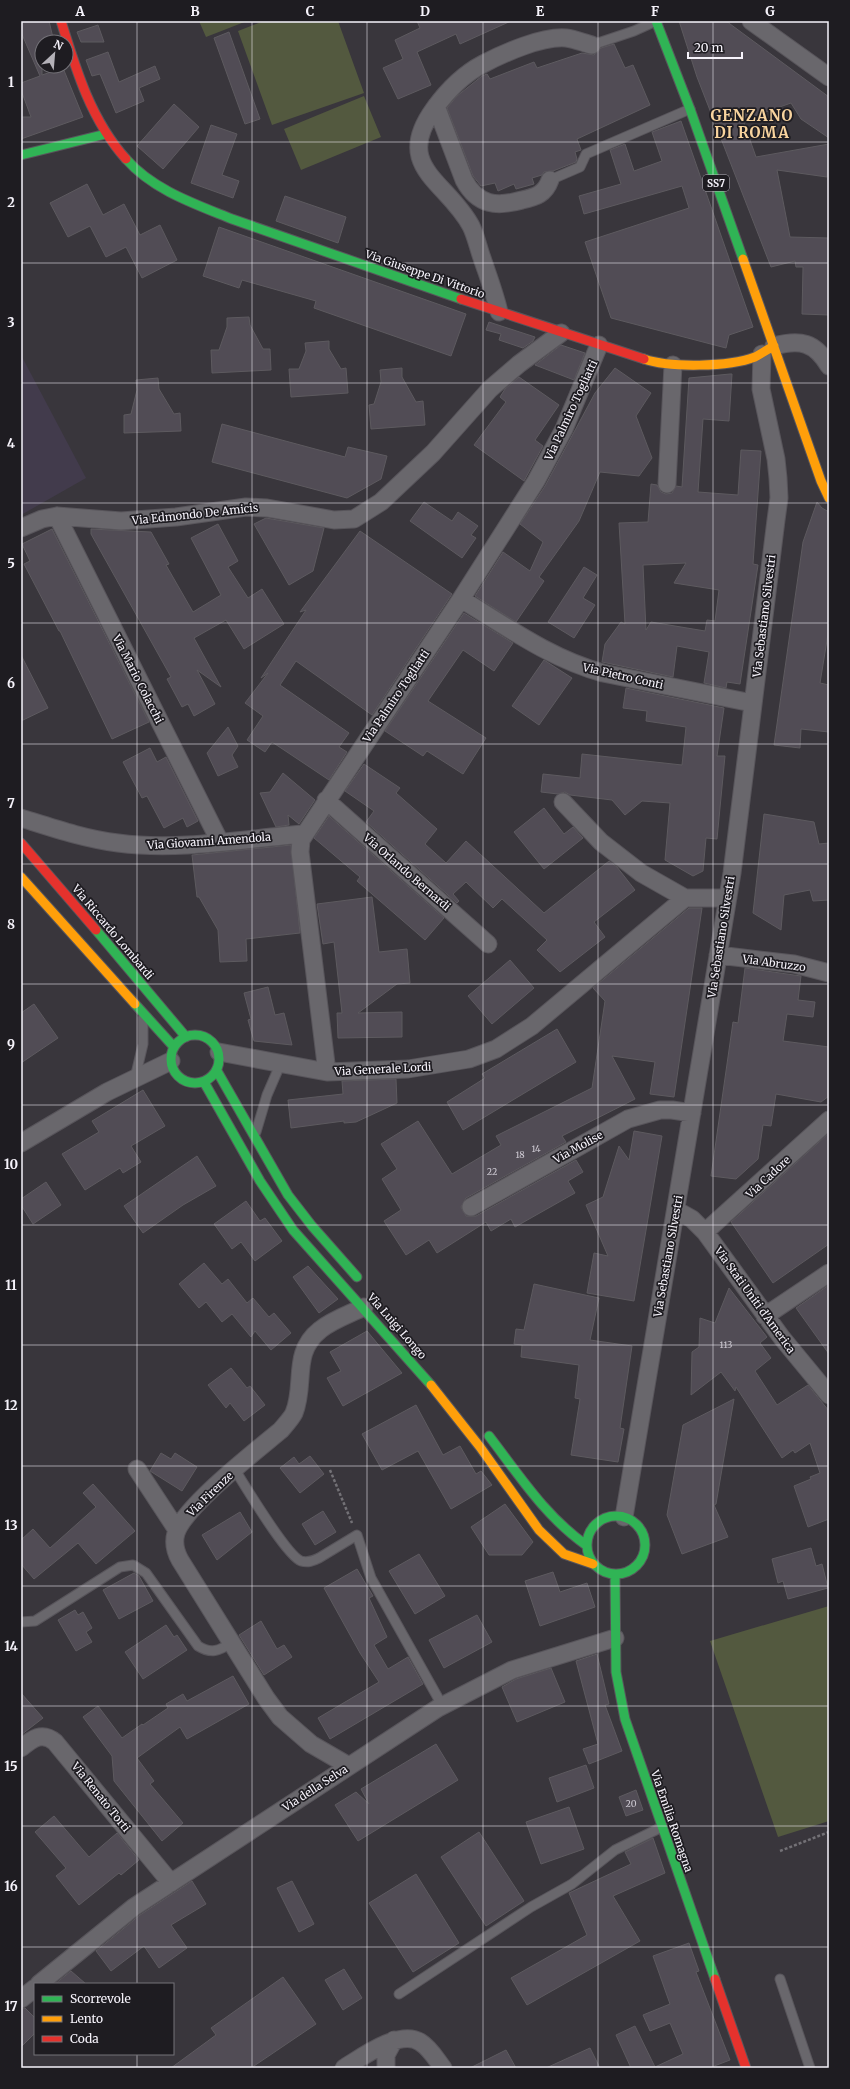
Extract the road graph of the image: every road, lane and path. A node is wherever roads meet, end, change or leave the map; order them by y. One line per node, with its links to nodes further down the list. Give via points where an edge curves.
1 (61, 21): 8 (main road, Via Giuseppe Di Vittorio, via 77,70)
2 (656, 21): 4 (lane); 7 (main road, SS7)
3 (751, 21): 5 (street)
4 (592, 45): 6 (street, via 566,38 549,39 491,60 465,76)
5 (829, 78)
6 (436, 106): 10 (street, via 464,180 479,198 497,205 508,204 538,196); 11 (street, via 419,135 419,155 436,183 471,227)
7 (690, 109): 10 (lane, via 586,154 580,167); 14 (main road, SS7)
8 (106, 134): 9 (main road); 11 (main road, Via Giuseppe Di Vittorio, via 123,158 139,173 195,204)
9 (21, 155)
10 (550, 180)
11 (499, 312): 12 (main road, Via Giuseppe Di Vittorio)
12 (561, 333): 13 (main road, Via Giuseppe Di Vittorio); 19 (street, Via Edmondo De Amicis, via 518,364 495,385 433,453 381,502 354,519 327,520 255,507 121,521)
13 (600, 345): 15 (main road, Via Giuseppe Di Vittorio, via 642,359); 21 (street, Via Palmiro Togliatti, via 556,446)
14 (768, 350): 15 (main road, Via Giuseppe Di Vittorio, via 717,364); 16 (street, via 791,342 810,345 822,355); 18 (main road, SS7); 22 (street, Via Sebastiano Silvestri, via 761,389 776,459 779,498)
15 (673, 365): 17 (street)
16 (829, 366)
17 (667, 484)
18 (829, 498)
19 (57, 516): 20 (street, Via Edmondo De Amicis); 27 (street, Via Mario Colacchi)
20 (21, 528)
21 (461, 599): 22 (street, Via Pietro Conti, via 550,652 603,674); 23 (street, Via Palmiro Togliatti)
22 (752, 703): 31 (street, Via Sebastiano Silvestri)
23 (326, 800): 26 (street, Via Palmiro Togliatti); 32 (street, Via Orlando Bernardi)
24 (563, 802): 30 (street, via 600,842 641,873)
25 (21, 818): 27 (street, Via Giovanni Amendola, via 79,836 119,843 164,846)
26 (304, 834): 27 (street, Via Giovanni Amendola); 41 (street, Via Palmiro Togliatti, via 300,852)
27 (220, 842)
28 (21, 843): 36 (main road, Via Riccardo Lombardi)
29 (21, 877): 35 (main road)
30 (685, 898): 31 (street); 41 (street, Via Generale Lordi, via 538,1022 496,1049 469,1059 422,1068)
31 (728, 898): 33 (street, Via Sebastiano Silvestri)
32 (488, 944)
33 (718, 955): 34 (street, Via Abruzzo, via 794,964); 44 (street, Via Sebastiano Silvestri)
34 (829, 973)
35 (142, 1013): 38 (main road); 42 (lane, via 142,1044)
36 (186, 1037): 37 (main road, via 202,1036 215,1045); 38 (main road)
37 (218, 1052): 39 (street, Via Generale Lordi); 40 (main road, via 220,1058)
38 (173, 1054): 42 (street); 43 (main road, via 175,1073 191,1083)
39 (280, 1065): 41 (street, Via Generale Lordi); 46 (lane, via 267,1095)
40 (217, 1071): 43 (main road); 46 (main road, Via Luigi Longo)
41 (327, 1072)
42 (135, 1078): 47 (street, via 106,1092)
43 (204, 1082): 53 (main road, Via Luigi Longo, via 277,1208 296,1233)
44 (692, 1114): 48 (street, Via Molise, via 660,1110 628,1119); 49 (street, Via Sebastiano Silvestri)
45 (829, 1120): 50 (street, Via Cadore)
46 (254, 1137): 52 (main road, Via Luigi Longo, via 297,1207)
47 (21, 1143)
48 (471, 1207)
49 (676, 1210): 50 (street, Via Stati Uniti d'America, via 692,1219); 60 (street, Via Sebastiano Silvestri)
50 (705, 1232): 54 (street, Via Stati Uniti d'America)
51 (829, 1273): 54 (street)
52 (363, 1283)
53 (364, 1307): 58 (street, Via Firenze, via 329,1324 313,1336 303,1354 294,1413 281,1430); 64 (main road, Via Luigi Longo, via 444,1400 539,1530 564,1554)
54 (765, 1316): 55 (street, Via Stati Uniti d'America)
55 (829, 1395)
56 (485, 1431): 63 (main road, via 546,1509 566,1530)
57 (137, 1469): 61 (street)
58 (235, 1470): 61 (street, Via Firenze, via 197,1503); 62 (lane, via 289,1550 302,1561 313,1561)
59 (330, 1470): 62 (path)
60 (624, 1517): 63 (main road, via 615,1516 598,1521 588,1536); 65 (main road, via 639,1527 644,1550 633,1569)
61 (177, 1530): 68 (street, via 174,1542 176,1554)
62 (357, 1535): 69 (lane, via 372,1578)
63 (586, 1545): 64 (main road)
64 (593, 1564): 65 (main road, via 603,1571)
65 (615, 1574): 67 (main road, Via Emilia Romagna)
66 (21, 1622): 68 (lane, via 35,1621 120,1566 133,1565 146,1573 198,1646 212,1652)
67 (615, 1638): 69 (street, Via della Selva, via 512,1670); 72 (main road, Via Emilia Romagna, via 617,1678 625,1719)
68 (232, 1643): 71 (street, via 280,1717 311,1744)
69 (442, 1705): 71 (street, Via della Selva)
70 (21, 1748): 75 (street, Via Renato Torti, via 40,1736 46,1736 55,1742)
71 (349, 1766): 75 (street, Via della Selva)
72 (662, 1827): 79 (lane, via 615,1850 572,1884 531,1907); 85 (main road, Via Emilia Romagna)
73 (829, 1832): 74 (path)
74 (780, 1851)
75 (171, 1883): 77 (street, Via della Selva, via 116,1921)
76 (780, 1979): 86 (lane)
77 (40, 1983)
78 (34, 1989): 80 (street)
79 (399, 1994)
80 (21, 1999)
81 (394, 2040): 82 (street); 83 (street, via 386,2055); 84 (street, via 408,2037 422,2042)
82 (344, 2068)
83 (386, 2068)
84 (443, 2068)
85 (746, 2068)
86 (810, 2068)

